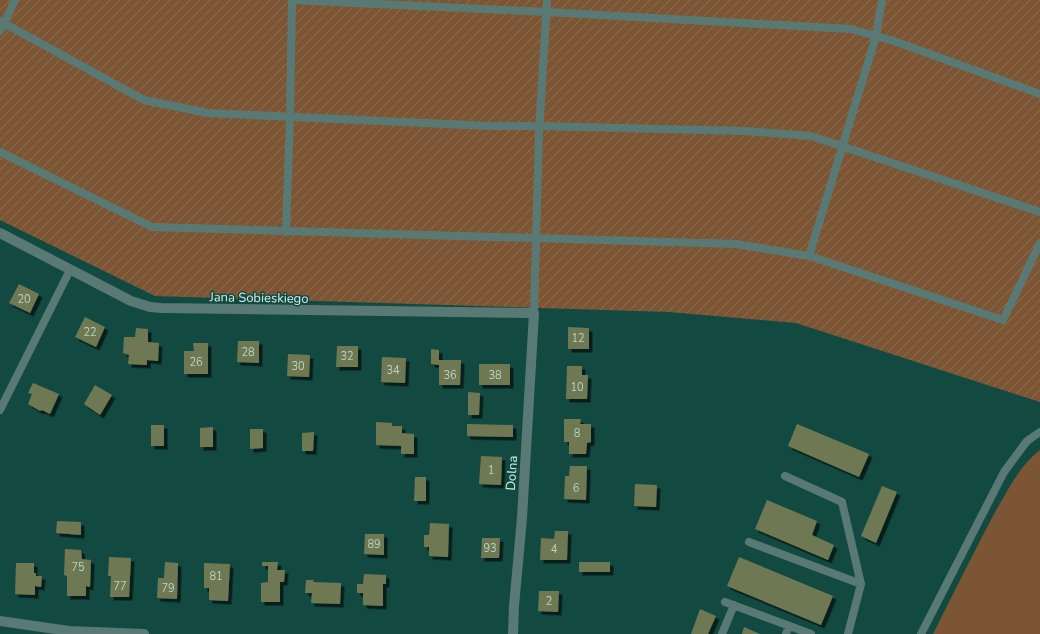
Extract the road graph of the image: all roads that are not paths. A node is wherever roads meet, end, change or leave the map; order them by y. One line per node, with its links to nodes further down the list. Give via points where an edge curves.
1 (15, 0): 6 (lane)
2 (292, 0): 5 (lane); 10 (lane)
3 (546, 0): 5 (lane)
4 (882, 0): 8 (lane)
5 (546, 12): 8 (lane, via 851,29); 11 (lane)
6 (2, 22): 7 (lane); 10 (lane, via 144,100 208,113)
7 (0, 31)
8 (876, 36): 9 (lane); 12 (lane)
9 (1040, 94)
10 (290, 117): 11 (lane); 15 (lane)
11 (539, 126): 12 (lane, via 746,131 811,136); 17 (lane)
12 (843, 147): 14 (lane); 19 (lane)
13 (0, 152): 15 (lane, via 152,228)
14 (1040, 212)
15 (286, 232): 17 (lane)
16 (0, 233): 20 (street, Jana Sobieskiego)
17 (536, 237): 19 (lane, via 736,244); 21 (lane)
18 (1040, 243): 19 (lane, via 1003,320)
19 (809, 256)
20 (70, 270): 21 (street, Jana Sobieskiego, via 131,301 150,307); 22 (lane)
21 (534, 313): 33 (street, Dolna)
22 (0, 410)
23 (1040, 432): 37 (lane, via 1027,441 1004,472)
24 (784, 476): 26 (lane, via 842,502)
25 (749, 542): 26 (lane)
26 (861, 584): 36 (lane)
27 (725, 602): 28 (lane)
28 (734, 605): 30 (lane); 34 (lane)
29 (0, 620): 31 (street)
30 (788, 630): 35 (lane)
31 (68, 633): 32 (street)
32 (144, 634)
33 (514, 634)
34 (722, 634)
35 (811, 634)
36 (848, 634)
37 (921, 634)

